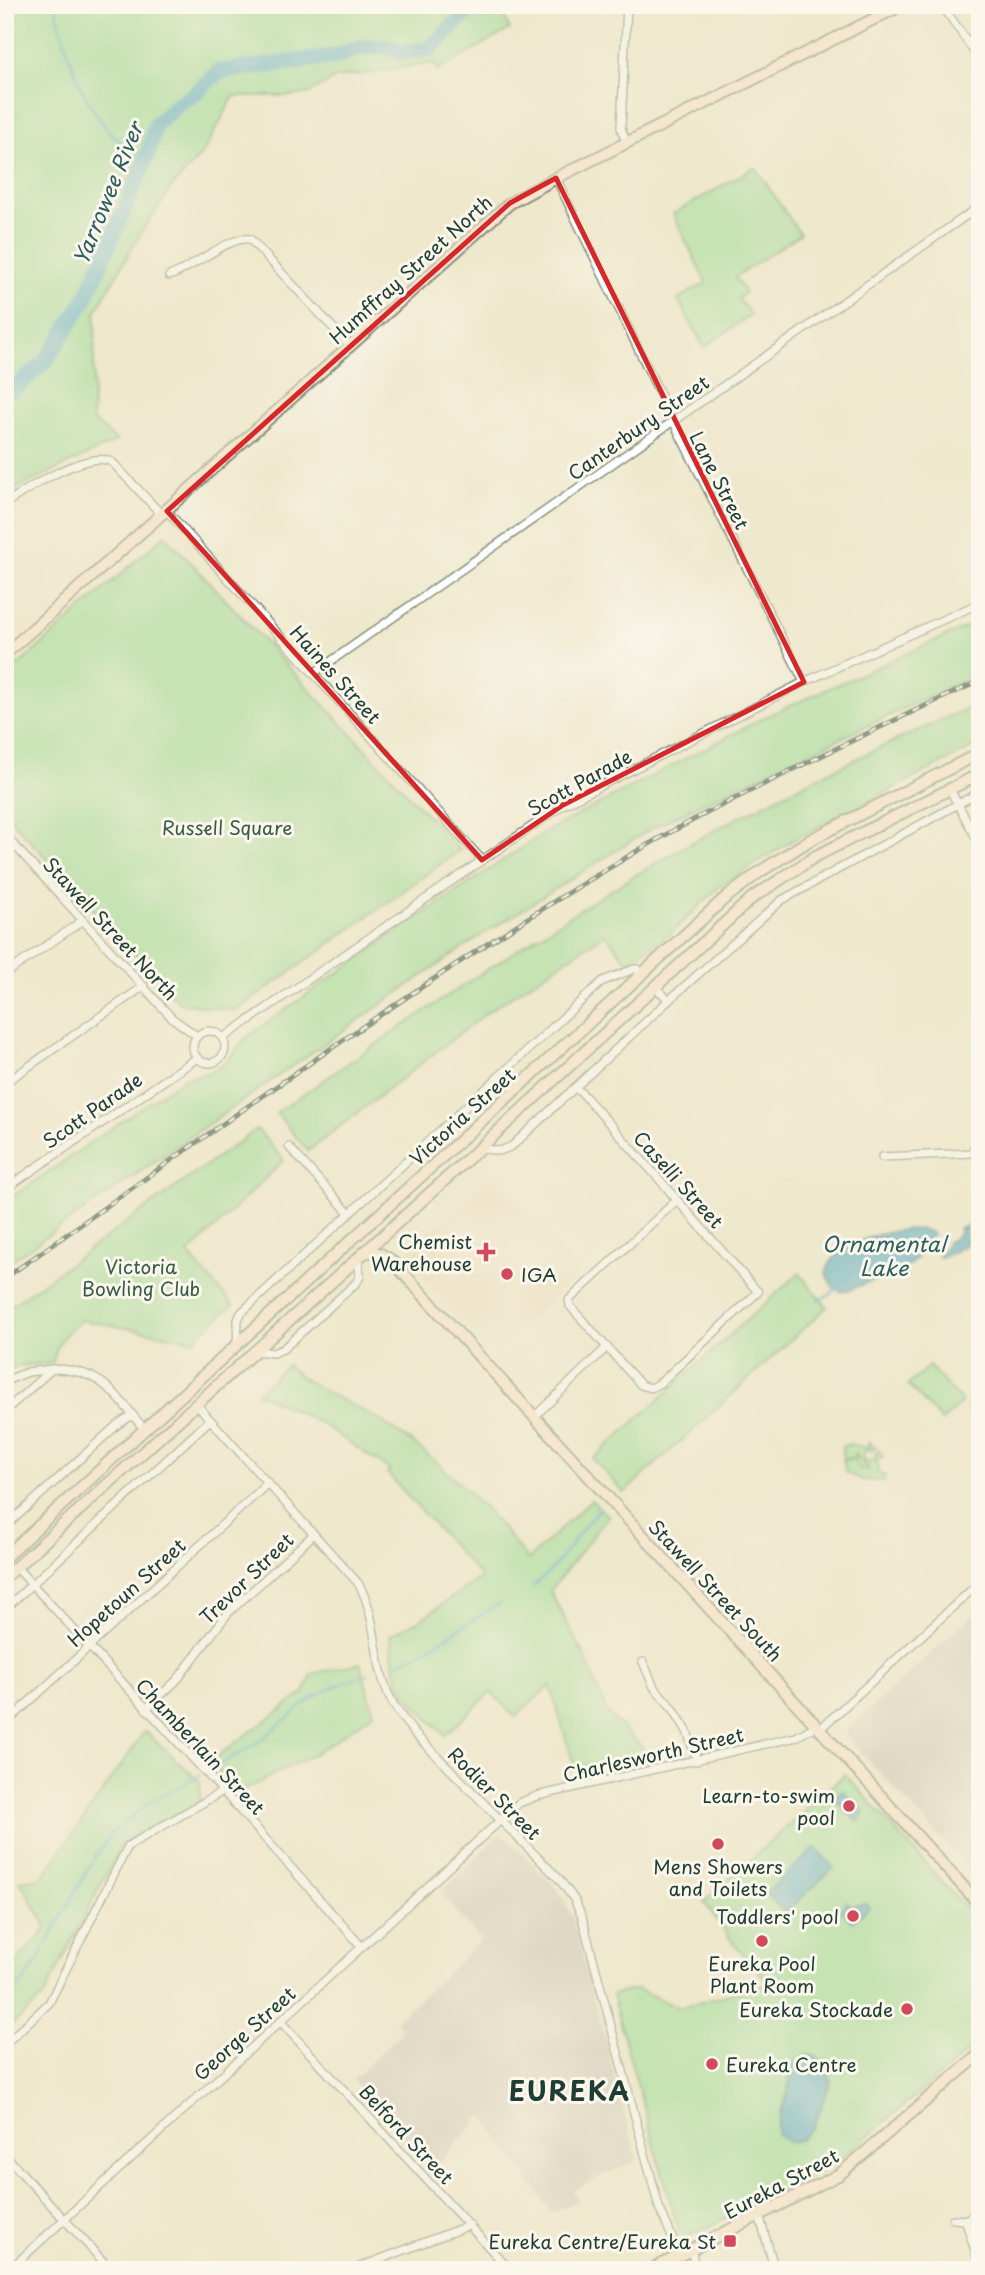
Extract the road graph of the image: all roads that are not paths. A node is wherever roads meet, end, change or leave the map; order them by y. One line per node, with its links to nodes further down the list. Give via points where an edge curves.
1 (627, 5): 5 (street, via 621,128)
2 (902, 5): 5 (main road, Humffray Street North)
3 (942, 5): 4 (street)
4 (980, 60)
5 (626, 142): 6 (main road, Humffray Street North)
6 (556, 178): 9 (main road, Humffray Street North, via 510,203); 10 (street, Lane Street)
7 (980, 206): 10 (street, Canterbury Street)
8 (169, 276): 9 (street, via 235,241 250,239)
9 (350, 346): 12 (main road, Humffray Street North)
10 (673, 421): 15 (street, Canterbury Street); 16 (street, Lane Street)
11 (5, 504): 12 (street, Haines Street, via 59,472 104,459)
12 (164, 513): 14 (main road, Humffray Street North); 15 (street, Haines Street)
13 (980, 603): 16 (street, Scott Parade)
14 (5, 654)
15 (314, 673): 24 (street, Haines Street)
16 (804, 682): 24 (street, Scott Parade, via 563,805)
17 (979, 753): 27 (main road, Victoria Street, via 782,857 724,899)
18 (980, 774): 19 (main road, Victoria Street)
19 (949, 788): 21 (street); 29 (main road, Victoria Street, via 782,876)
20 (980, 792): 21 (street)
21 (958, 804): 23 (street); 30 (street, via 782,900)
22 (5, 835): 25 (street, Stawell Street North)
23 (980, 845)
24 (482, 860): 32 (street, Scott Parade)
25 (82, 921): 26 (street); 28 (street, Stawell Street North)
26 (5, 974)
27 (642, 974): 29 (main road); 42 (street, via 634,969 603,981); 43 (main road, Victoria Street)
28 (144, 986): 31 (street, Stawell Street North, via 172,1018); 34 (street)
29 (654, 986): 30 (street); 38 (main road, Victoria Street)
30 (669, 1000): 35 (street)
31 (197, 1036): 32 (street, via 210,1031); 33 (street, via 193,1044)
32 (223, 1038): 33 (street, via 221,1057 205,1063)
33 (197, 1058): 40 (street, Scott Parade)
34 (5, 1083)
35 (575, 1088): 38 (street, via 509,1149); 41 (street, Caselli Street)
36 (980, 1135): 39 (street, via 972,1153)
37 (289, 1147): 42 (street)
38 (480, 1148): 44 (main road, Victoria Street)
39 (882, 1157)
40 (5, 1189)
41 (677, 1200): 48 (street, via 569,1300); 48 (street, Caselli Street, via 758,1292 651,1388 641,1385)
42 (349, 1213): 47 (street, via 241,1313)
43 (356, 1236): 44 (main road); 47 (main road, Victoria Street)
44 (379, 1239): 45 (main road, Victoria Street); 46 (main road, Stawell Street South)
45 (361, 1255): 46 (main road, Stawell Street South, via 372,1251 388,1258); 49 (main road, Victoria Street); 49 (street, via 358,1282 279,1352)
46 (426, 1298): 56 (main road, Stawell Street South)
47 (237, 1345): 52 (main road, Victoria Street)
48 (607, 1347): 56 (street)
49 (252, 1353): 53 (main road, Victoria Street)
50 (52, 1369): 51 (street); 54 (street); 55 (street, via 89,1374)
51 (5, 1381)
52 (186, 1392): 53 (main road); 58 (main road, Victoria Street)
53 (196, 1404): 57 (street, Rodier Street); 63 (main road, Victoria Street)
54 (5, 1411)
55 (132, 1415): 58 (street); 60 (street)
56 (534, 1417): 72 (main road, Stawell Street South)
57 (210, 1420): 59 (street, Rodier Street); 66 (street)
58 (145, 1430): 62 (main road, Victoria Street)
59 (268, 1483): 61 (street, Rodier Street); 68 (street, Hopetoun Street)
60 (5, 1527)
61 (314, 1534): 70 (street, Trevor Street, via 228,1613 177,1680); 75 (street, Rodier Street, via 363,1593 383,1681 394,1706 415,1734)
62 (5, 1558)
63 (16, 1567): 64 (main road, Victoria Street); 66 (street, Chamberlain Street)
64 (5, 1577)
65 (980, 1582): 72 (street, Charlesworth Street)
66 (32, 1585): 67 (street); 68 (street, Chamberlain Street)
67 (5, 1609)
68 (89, 1647): 70 (street, Chamberlain Street); 71 (street, Hopetoun Street)
69 (643, 1662): 73 (street, via 654,1687 687,1731)
70 (146, 1709): 74 (street, Chamberlain Street)
71 (5, 1724)
72 (819, 1727): 73 (street, Charlesworth Street); 76 (main road, Stawell Street South)
73 (697, 1760): 75 (street, Charlesworth Street, via 537,1796 519,1803)
74 (223, 1791): 77 (street, Chamberlain Street); 79 (street, via 128,1846 49,2003)
75 (500, 1821): 77 (street, George Street); 88 (street, Rodier Street, via 559,1879 578,1908 662,2215)
76 (980, 1906)
77 (362, 1947): 78 (street, George Street)
78 (280, 2021): 86 (street, George Street); 87 (street, Belford Street)
79 (5, 2044)
80 (980, 2054): 82 (main road, Eureka Street, via 839,2174)
81 (5, 2155): 86 (street)
82 (759, 2215): 88 (main road, Eureka Street); 96 (street)
83 (974, 2215): 85 (street)
84 (953, 2219): 85 (street)
85 (965, 2219): 89 (street)
86 (65, 2220): 90 (street, George Street); 91 (street)
87 (470, 2225): 92 (street); 93 (street, Belford Street)
88 (685, 2252): 94 (main road, Eureka Street); 95 (street, Rodier Street)
89 (980, 2266)
90 (9, 2270)
91 (111, 2270)
92 (352, 2270)
93 (510, 2270)
94 (651, 2270)
95 (696, 2270)
96 (775, 2270)

